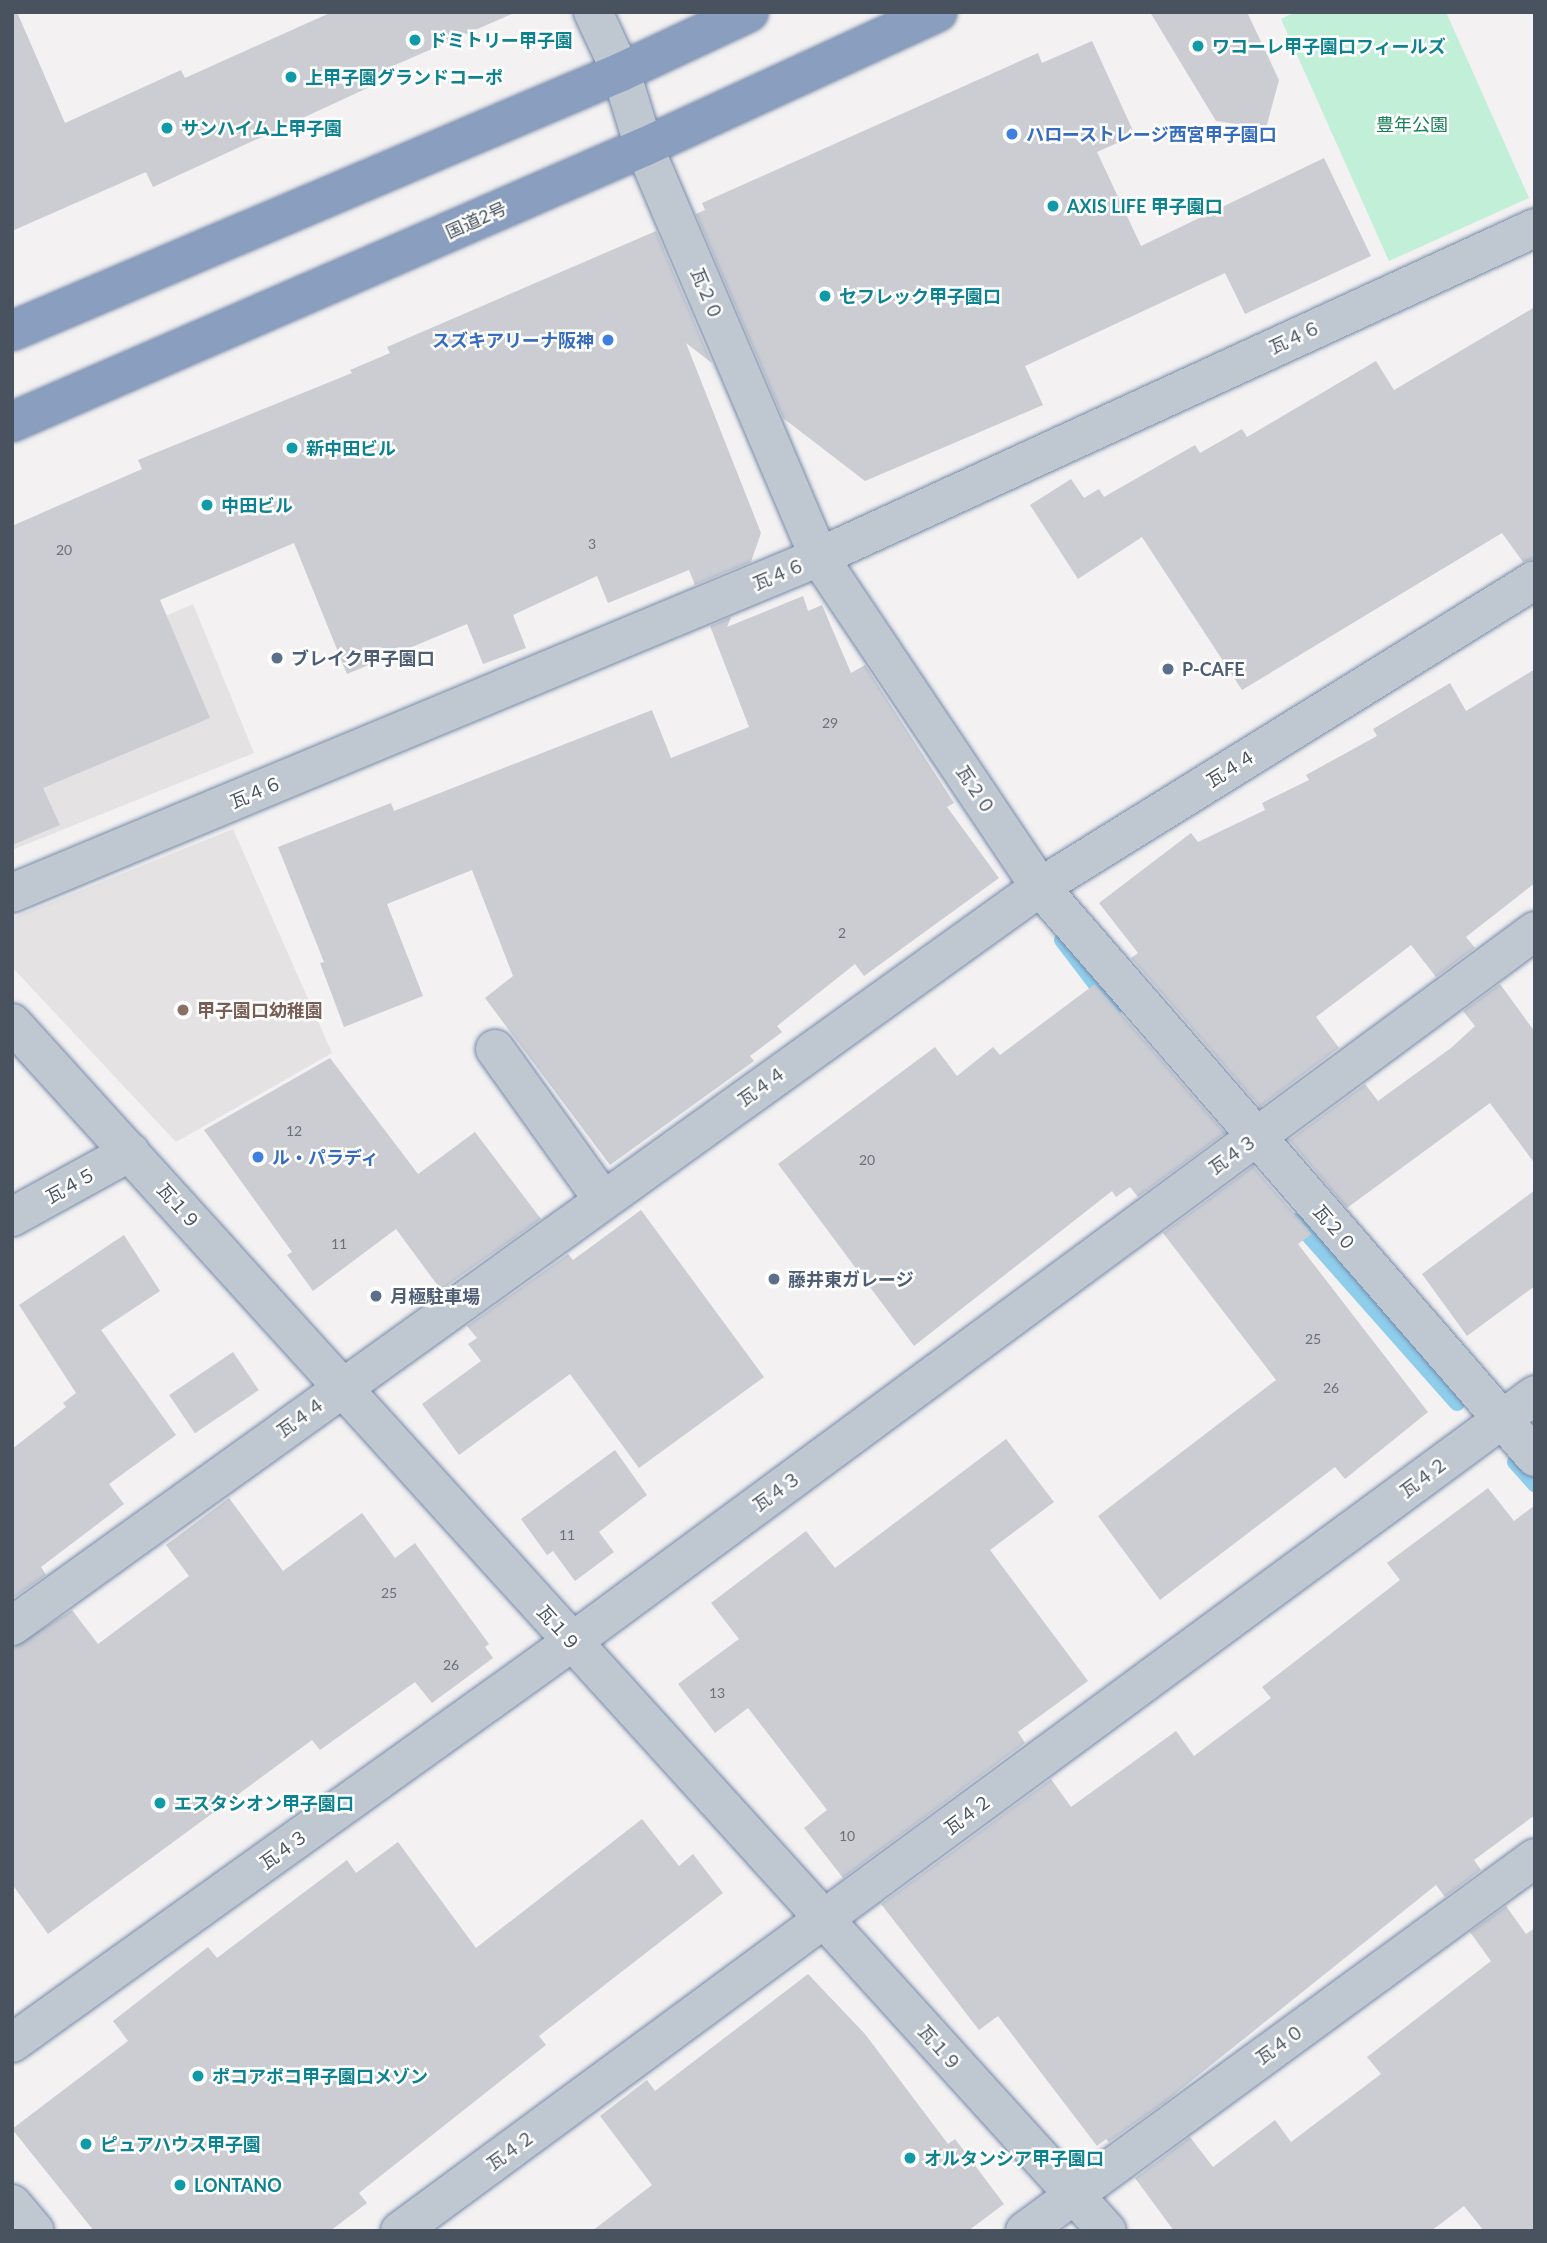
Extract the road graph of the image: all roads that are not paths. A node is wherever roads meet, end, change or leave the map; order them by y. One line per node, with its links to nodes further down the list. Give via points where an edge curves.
1 (593, 12): 4 (street, 瓦２０)
2 (749, 12): 4 (highway)
3 (937, 12): 5 (highway, 国道2号)
4 (621, 72): 5 (street, 瓦２０); 7 (highway)
5 (644, 147): 8 (highway, 国道2号); 9 (street, 瓦２０)
6 (1535, 228): 9 (street, 瓦４６)
7 (12, 331)
8 (12, 422)
9 (819, 557): 11 (street, 瓦２０); 12 (street, 瓦４６)
10 (1535, 580): 11 (street, 瓦４４)
11 (1040, 887): 16 (street, 瓦２０); 18 (street, 瓦４４)
12 (12, 893)
13 (1535, 931): 16 (street, 瓦４３)
14 (12, 1023): 17 (street, 瓦１９)
15 (495, 1049): 18 (street)
16 (1255, 1138): 22 (street, 瓦２０); 25 (street, 瓦４３)
17 (130, 1152): 19 (street, 瓦４５); 20 (street, 瓦１９)
18 (603, 1199): 20 (street, 瓦４４)
19 (12, 1217)
20 (342, 1387): 24 (street, 瓦４４); 25 (street, 瓦１９)
21 (1535, 1395): 22 (street, 瓦４２)
22 (1502, 1419): 23 (street, 瓦２０); 27 (street, 瓦４２)
23 (1535, 1457)
24 (12, 1626)
25 (572, 1642): 27 (street, 瓦１９); 28 (street, 瓦４３)
26 (1535, 1858): 29 (street, 瓦４０)
27 (824, 1921): 29 (street, 瓦１９); 32 (street, 瓦４２)
28 (12, 2043)
29 (1074, 2195): 33 (street, 瓦４０); 34 (street, 瓦１９)
30 (12, 2204): 31 (street)
31 (35, 2231)
32 (400, 2231)
33 (1025, 2231)
34 (1107, 2231)

